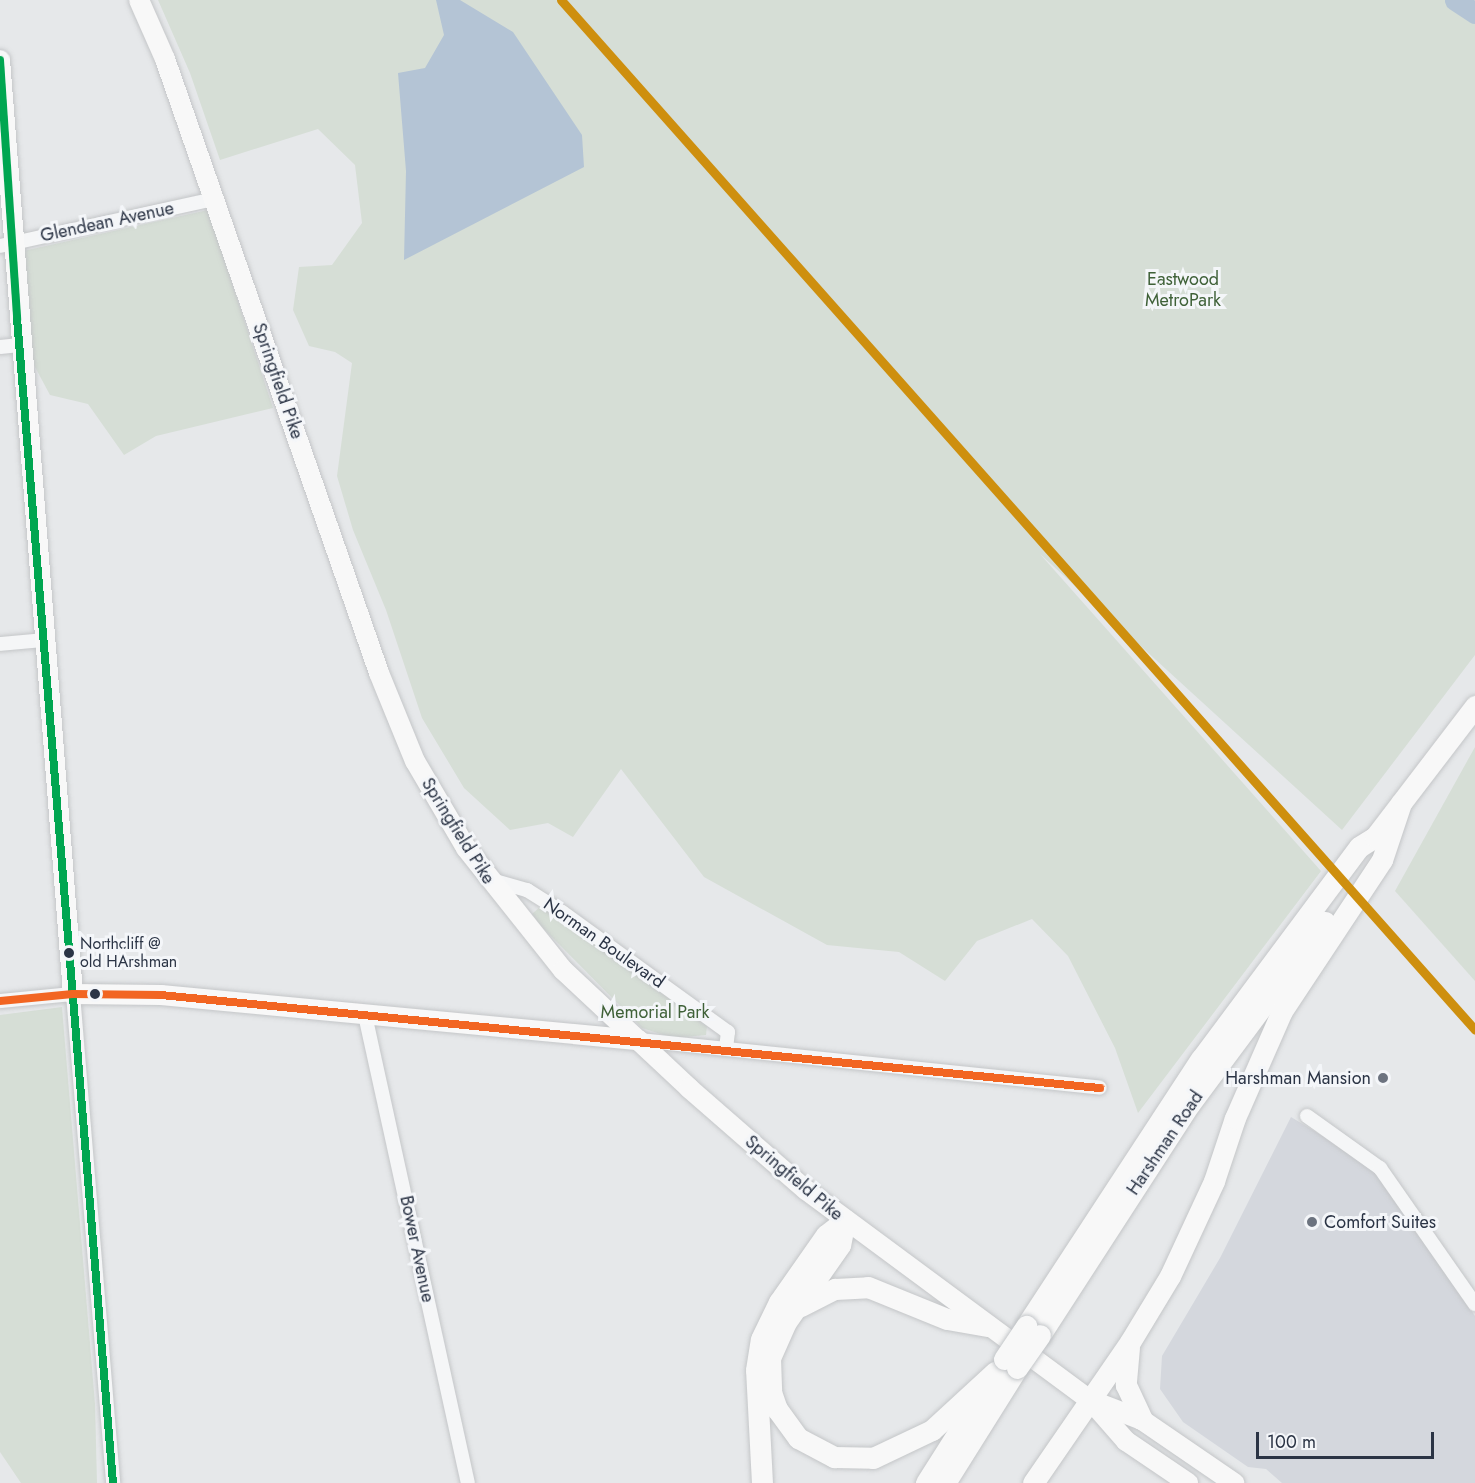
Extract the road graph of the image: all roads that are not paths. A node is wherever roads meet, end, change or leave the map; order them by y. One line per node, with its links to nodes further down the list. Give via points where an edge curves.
1 (139, 0): 3 (main road, Springfield Pike)
2 (0, 60): 4 (main road)
3 (214, 199): 4 (street, Glendean Avenue); 11 (main road, Springfield Pike, via 396,717 437,803)
4 (6, 244): 5 (main road)
5 (20, 345): 6 (street); 7 (main road)
6 (0, 347)
7 (44, 640): 8 (street); 13 (main road)
8 (0, 644)
9 (1475, 706): 10 (main road, Harshman Road)
10 (1401, 803): 12 (main road, Harshman Road, via 1375,837 1359,847); 12 (main road, via 1382,860)
11 (488, 879): 16 (main road, Springfield Pike, via 563,970); 17 (street, Norman Boulevard, via 527,890 562,912 728,1032)
12 (1325, 919): 24 (main road, via 1235,1118 1214,1181 1170,1276); 25 (main road, Harshman Road, bridge, via 1175,1095 1033,1330)
13 (73, 994): 14 (street); 15 (main road, via 161,995); 28 (street)
14 (0, 1001)
15 (365, 1015): 16 (main road); 29 (street, Bower Avenue)
16 (639, 1040): 17 (street); 20 (main road, Springfield Pike)
17 (726, 1049): 18 (street)
18 (1100, 1088)
19 (1307, 1116): 21 (street, via 1380,1168)
20 (845, 1220): 22 (main road, via 840,1245); 23 (main road, Springfield Pike); 30 (main road, via 826,1235 780,1302 761,1339 756,1370)
21 (1475, 1304)
22 (786, 1322): 23 (main road, via 820,1294 852,1287 883,1291 947,1319); 25 (main road, via 770,1358 771,1392 777,1409 798,1438 834,1457 873,1458 911,1443 932,1430)
23 (988, 1326): 26 (main road, Springfield Pike)
24 (1130, 1342): 26 (main road); 27 (main road, via 1126,1385)
25 (1006, 1366): 31 (main road); 32 (main road)
26 (1090, 1400): 27 (main road, Springfield Pike); 33 (main road); 34 (main road, Springfield Pike, via 1125,1441)
27 (1142, 1420): 35 (main road, Springfield Pike)
28 (113, 1483)
29 (468, 1483)
30 (762, 1483)
31 (927, 1483)
32 (945, 1483)
33 (1033, 1483)
34 (1188, 1483)
35 (1234, 1483)

